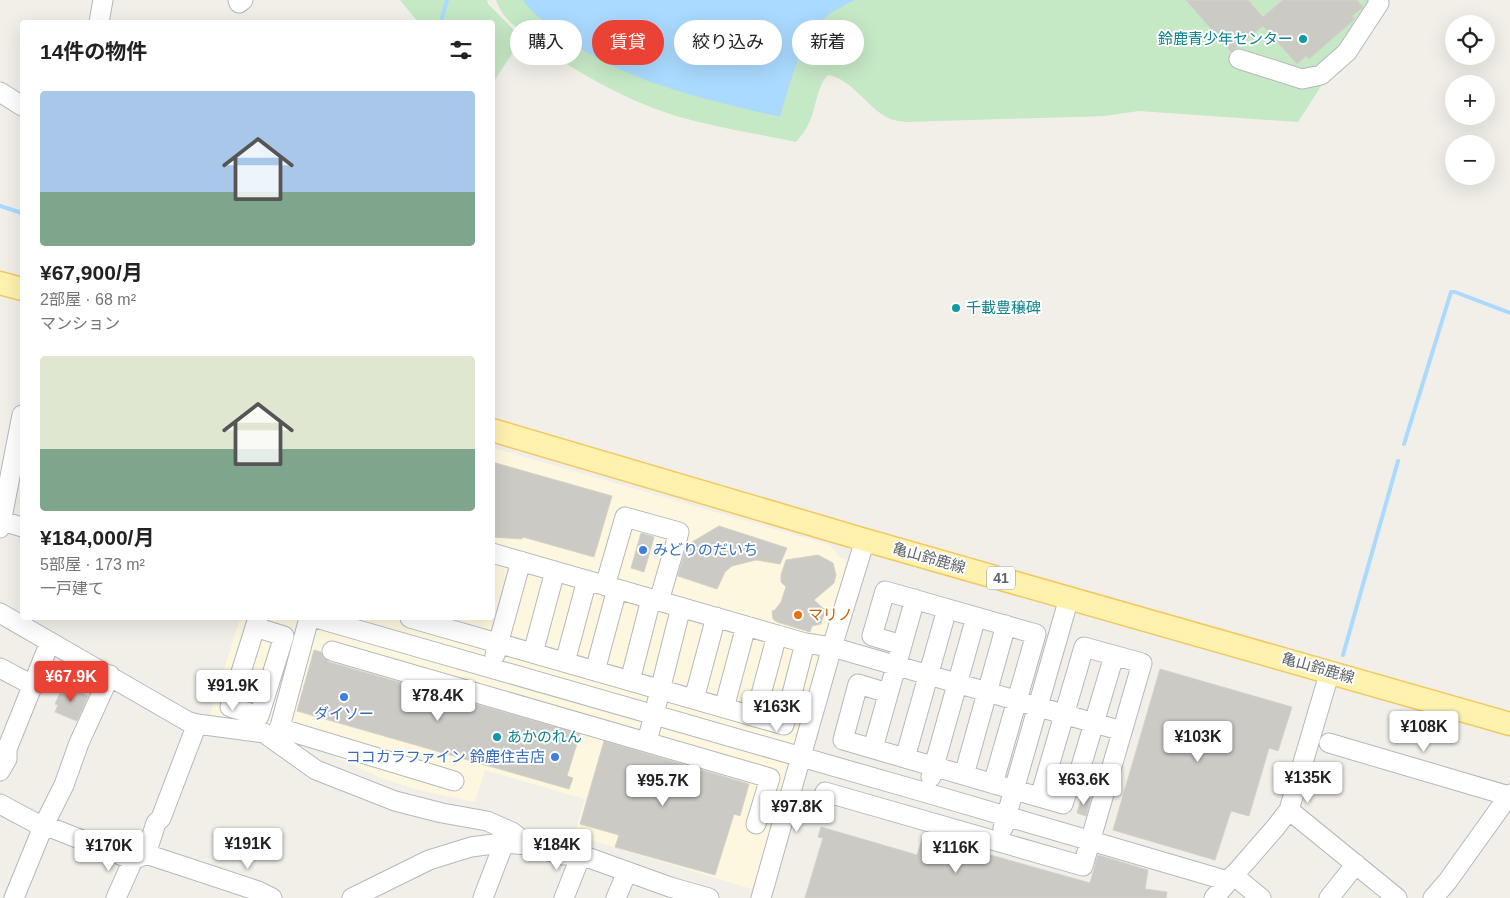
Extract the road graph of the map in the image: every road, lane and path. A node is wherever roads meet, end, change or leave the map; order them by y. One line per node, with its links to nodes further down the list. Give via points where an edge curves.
1 (102, 0): 5 (street)
2 (238, 0): 3 (street, via 239,3)
3 (243, 0)
4 (1378, 0): 6 (street, via 1347,52 1321,75 1302,79)
5 (99, 20)
6 (1239, 59)
7 (0, 92): 8 (street)
8 (20, 105)
9 (0, 283): 10 (main road)
10 (20, 288)
11 (20, 422): 13 (street)
12 (495, 431): 16 (main road, 亀山鈴鹿線 / 41)
13 (6, 468): 14 (street)
14 (1, 525): 15 (street)
15 (20, 527)
16 (865, 540): 22 (main road, 亀山鈴鹿線 / 41); 45 (street)
17 (495, 554): 18 (street)
18 (521, 561): 19 (street); 42 (street)
19 (556, 571): 20 (street); 47 (street)
20 (587, 580): 21 (street); 49 (street)
21 (611, 587): 24 (street); 24 (street, via 625,517 679,532); 54 (street)
22 (1069, 598): 56 (main road, 亀山鈴鹿線 / 41); 69 (street)
23 (915, 599): 26 (street); 44 (street); 44 (street, via 885,591 872,636)
24 (655, 600): 25 (street); 60 (street)
25 (681, 607): 28 (street); 63 (street)
26 (947, 608): 29 (street); 58 (street)
27 (0, 613): 40 (street)
28 (716, 617): 38 (street); 67 (street)
29 (976, 617): 36 (street); 61 (street)
30 (308, 620): 59 (street)
31 (323, 620): 41 (street)
32 (408, 620): 41 (street)
33 (424, 620): 35 (street)
34 (256, 622): 55 (street, via 284,636); 55 (street, via 230,707 259,716)
35 (440, 622): 37 (street)
36 (1006, 625): 64 (street); 68 (street, via 1036,634)
37 (471, 626): 42 (street)
38 (746, 626): 39 (street); 70 (street)
39 (777, 635): 43 (street); 73 (street)
40 (50, 642): 57 (street); 62 (street)
41 (402, 642): 52 (street); 53 (street)
42 (498, 643): 47 (street); 52 (street)
43 (805, 643): 45 (street); 73 (street, via 784,725)
44 (902, 645): 50 (street)
45 (832, 647): 50 (street); 84 (street)
46 (332, 651): 53 (street)
47 (533, 653): 49 (street)
48 (1114, 656): 71 (street, via 1084,647); 74 (street); 78 (street, via 1142,663)
49 (565, 662): 54 (street)
50 (896, 666): 58 (street); 65 (street)
51 (0, 668): 62 (street)
52 (491, 668): 66 (street); 72 (street)
53 (395, 669): 66 (street)
54 (595, 671): 60 (street)
55 (273, 672): 59 (street)
56 (1330, 672): 76 (main road, 亀山鈴鹿線 / 41); 100 (street)
57 (110, 675): 75 (street); 104 (street, via 64,785)
58 (928, 675): 61 (street); 85 (street)
59 (293, 678): 79 (street)
60 (630, 681): 63 (street)
61 (958, 683): 64 (street); 86 (street)
62 (34, 686): 77 (street)
63 (660, 689): 67 (street); 72 (street)
64 (988, 692): 68 (street); 89 (street)
65 (888, 693): 83 (street); 83 (street, via 858,684 843,740)
66 (484, 695): 80 (street)
67 (694, 699): 70 (street)
68 (1017, 700): 69 (street); 92 (street)
69 (1038, 706): 71 (street); 94 (street)
70 (724, 708): 73 (street)
71 (1064, 714): 74 (street); 98 (street)
72 (654, 715): 80 (street); 81 (street)
73 (756, 717): 81 (street)
74 (1094, 723): 78 (street); 90 (street)
75 (197, 724): 79 (street); 110 (street, via 160,818)
76 (1510, 724)
77 (7, 728): 88 (street, via 7,759)
78 (1122, 731): 93 (street)
79 (278, 735): 91 (street); 108 (street, via 316,770 395,801 487,820)
80 (647, 742): 87 (street)
81 (750, 743): 84 (street); 87 (street)
82 (1329, 743): 97 (street)
83 (873, 748): 85 (street)
84 (801, 758): 96 (street); 126 (street)
85 (905, 758): 86 (street)
86 (934, 767): 89 (street); 96 (street)
87 (743, 770): 103 (street, via 770,778)
88 (0, 771)
89 (964, 775): 92 (street)
90 (1077, 780): 93 (street); 98 (street, via 1071,779 1063,804)
91 (454, 781)
92 (993, 784): 94 (street)
93 (1106, 789): 105 (street)
94 (1014, 790): 98 (street); 101 (street)
95 (826, 792): 102 (street)
96 (927, 793): 101 (street); 102 (street)
97 (1510, 795): 131 (street)
98 (1040, 798)
99 (0, 804): 104 (street)
100 (1289, 810): 111 (street); 113 (street)
101 (1006, 817): 105 (street); 106 (street)
102 (920, 820): 106 (street)
103 (756, 824)
104 (43, 826): 110 (street); 118 (street)
105 (1090, 841): 106 (street, via 1083,866); 113 (street)
106 (1000, 842)
107 (504, 843): 108 (street); 116 (street, via 472,847 429,860); 122 (street)
108 (529, 845): 109 (street, via 562,855)
109 (581, 855): 112 (street); 123 (street)
110 (140, 857): 119 (street); 120 (street, via 210,875)
111 (1356, 864): 129 (street); 130 (street)
112 (626, 872): 115 (street); 124 (street)
113 (1234, 879): 127 (street); 128 (street)
114 (0, 892): 117 (street)
115 (668, 892): 125 (street)
116 (377, 894): 121 (street)
117 (10, 898)
118 (14, 898)
119 (116, 898)
120 (272, 898)
121 (352, 898)
122 (483, 898)
123 (564, 898)
124 (616, 898)
125 (709, 898)
126 (761, 898)
127 (1214, 898)
128 (1261, 898)
129 (1329, 898)
130 (1397, 898)
131 (1433, 898)

